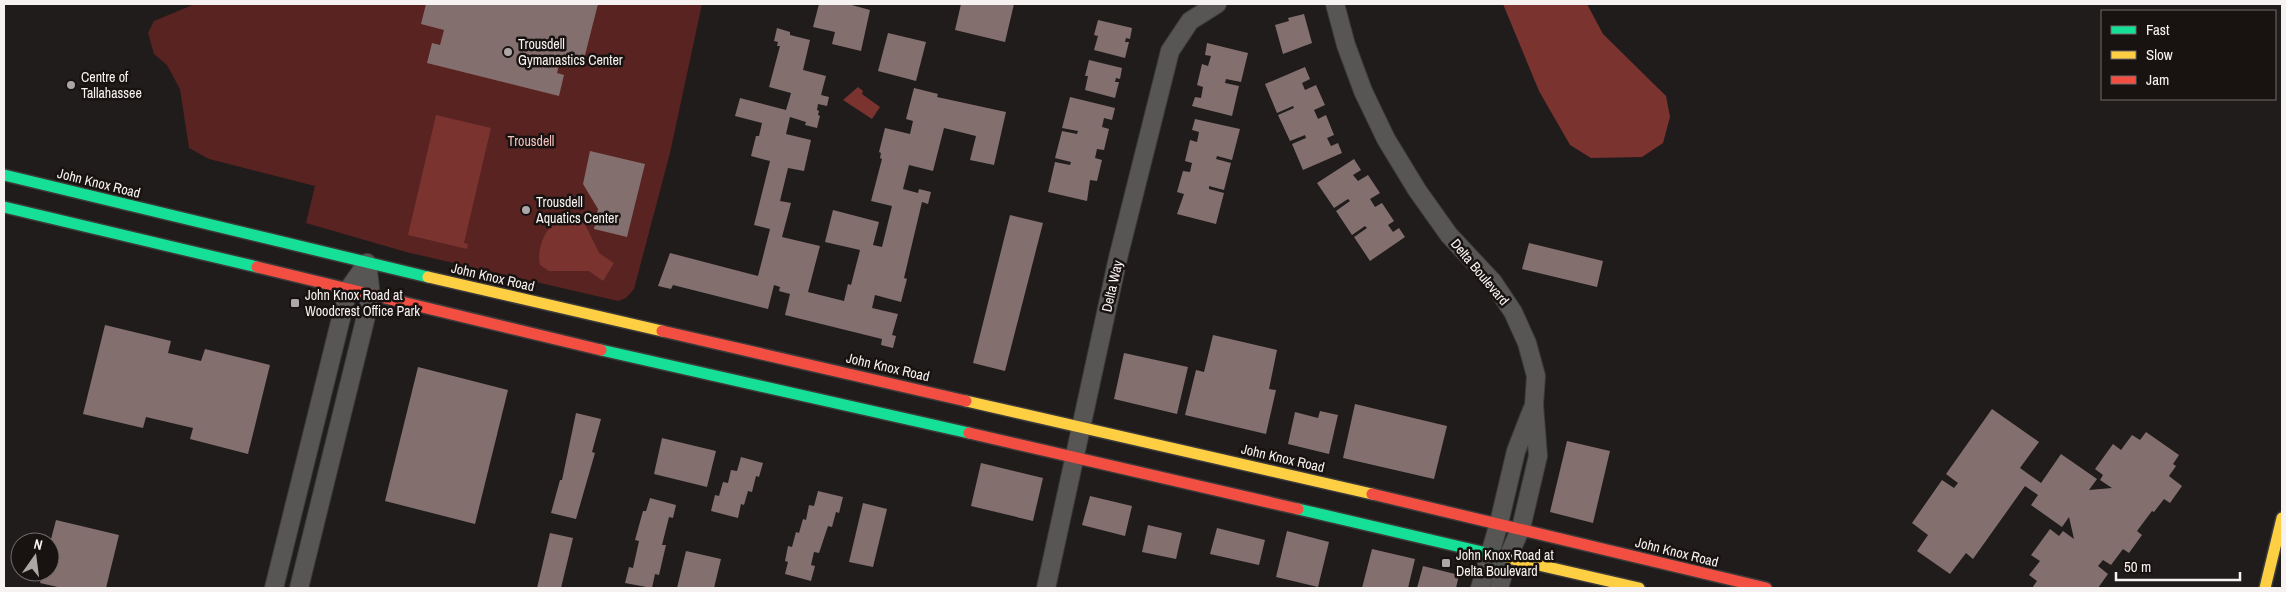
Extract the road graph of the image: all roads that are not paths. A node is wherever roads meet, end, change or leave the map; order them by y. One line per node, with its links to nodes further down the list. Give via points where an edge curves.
1 (1217, 4): 13 (street, Delta Way, via 1190,21 1170,51)
2 (1335, 4): 12 (street, Delta Boulevard, via 1363,91 1386,139 1449,235 1493,282 1513,312 1527,343 1536,376)
3 (4, 175): 5 (main road, John Knox Road)
4 (4, 207): 6 (main road)
5 (367, 263): 6 (street); 7 (street); 8 (main road, John Knox Road)
6 (348, 290): 7 (main road); 21 (street)
7 (372, 296): 10 (main road); 22 (street)
8 (637, 333): 9 (main road, John Knox Road); 10 (main road)
9 (656, 338): 11 (main road); 13 (main road, John Knox Road)
10 (631, 357): 11 (main road)
11 (650, 362): 14 (main road)
12 (1534, 405): 16 (street, via 1516,451); 17 (street, Delta Boulevard, via 1538,456)
13 (1080, 427): 14 (street, Delta Way); 16 (main road, John Knox Road)
14 (1075, 457): 18 (main road); 20 (street, Delta Way)
15 (2282, 518): 27 (main road)
16 (1499, 523): 17 (main road, John Knox Road); 18 (street)
17 (1521, 528): 19 (street, Delta Boulevard); 26 (main road, John Knox Road)
18 (1489, 552): 19 (main road); 23 (street)
19 (1508, 557): 24 (street, Delta Boulevard); 25 (main road)
20 (1051, 587)
21 (274, 588)
22 (300, 588)
23 (1480, 588)
24 (1499, 588)
25 (1639, 588)
26 (1766, 588)
27 (2265, 588)

